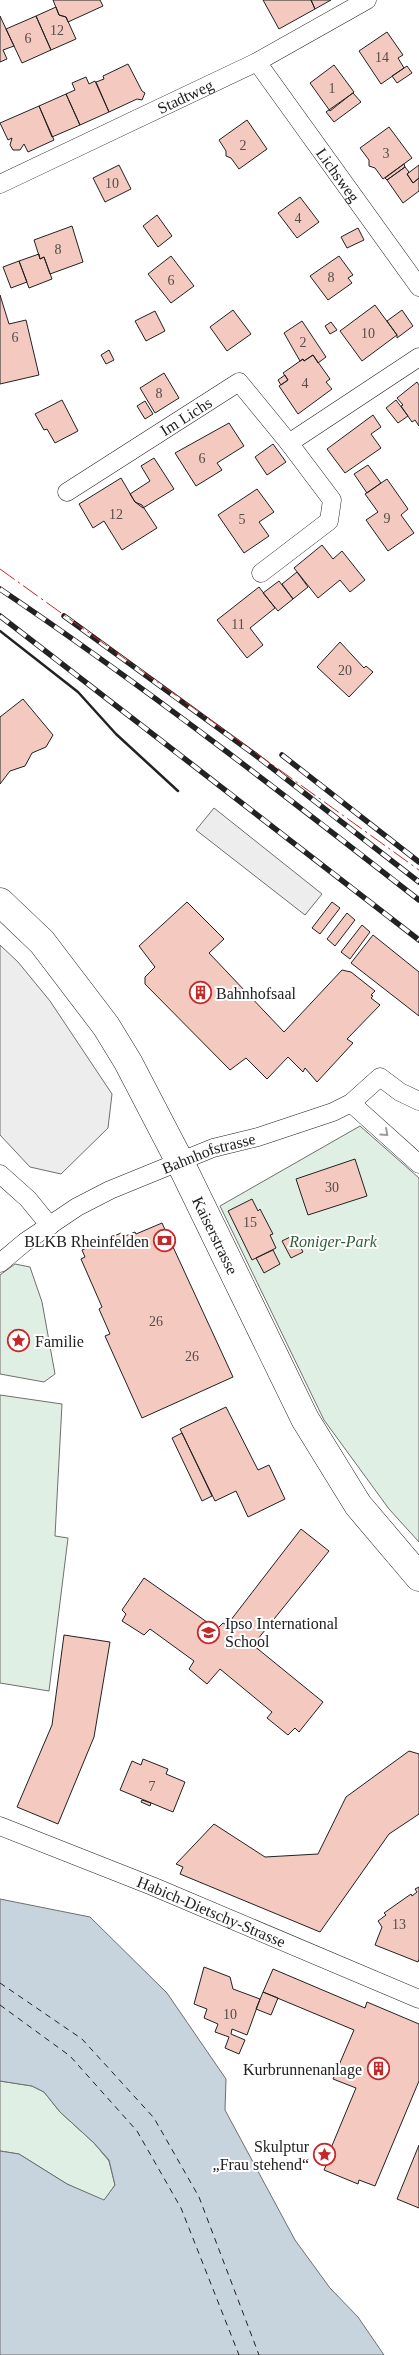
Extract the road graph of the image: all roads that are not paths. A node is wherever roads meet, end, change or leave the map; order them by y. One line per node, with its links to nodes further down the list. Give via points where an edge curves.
1 (367, 0): 2 (street, Stadtweg)
2 (257, 62): 3 (street, Stadtweg); 4 (street, Lichsweg)
3 (0, 184)
4 (419, 287)
5 (419, 357): 6 (street)
6 (289, 443): 7 (street, Im Lichs, via 239,382); 8 (street, Im Lichs, via 332,500 329,521)
7 (67, 492)
8 (261, 572)
9 (0, 902): 12 (main road, Kaiserstrasse, via 42,942 106,1026)
10 (419, 1101): 11 (street, Bahnhofstrasse, via 380,1077)
11 (351, 1103): 12 (street, Bahnhofstrasse, via 298,1124); 13 (street, one-way to 13)
12 (179, 1160): 15 (street, Bahnhofstrasse, via 77,1207); 17 (main road, Kaiserstrasse, via 305,1419 358,1505)
13 (419, 1164)
14 (0, 1174): 15 (street, via 28,1199)
15 (50, 1226): 16 (street, Bahnhofstrasse)
16 (0, 1263)
17 (419, 1577)
18 (1, 1826): 19 (street, Habich-Dietschy-Strasse)
19 (419, 1999)

